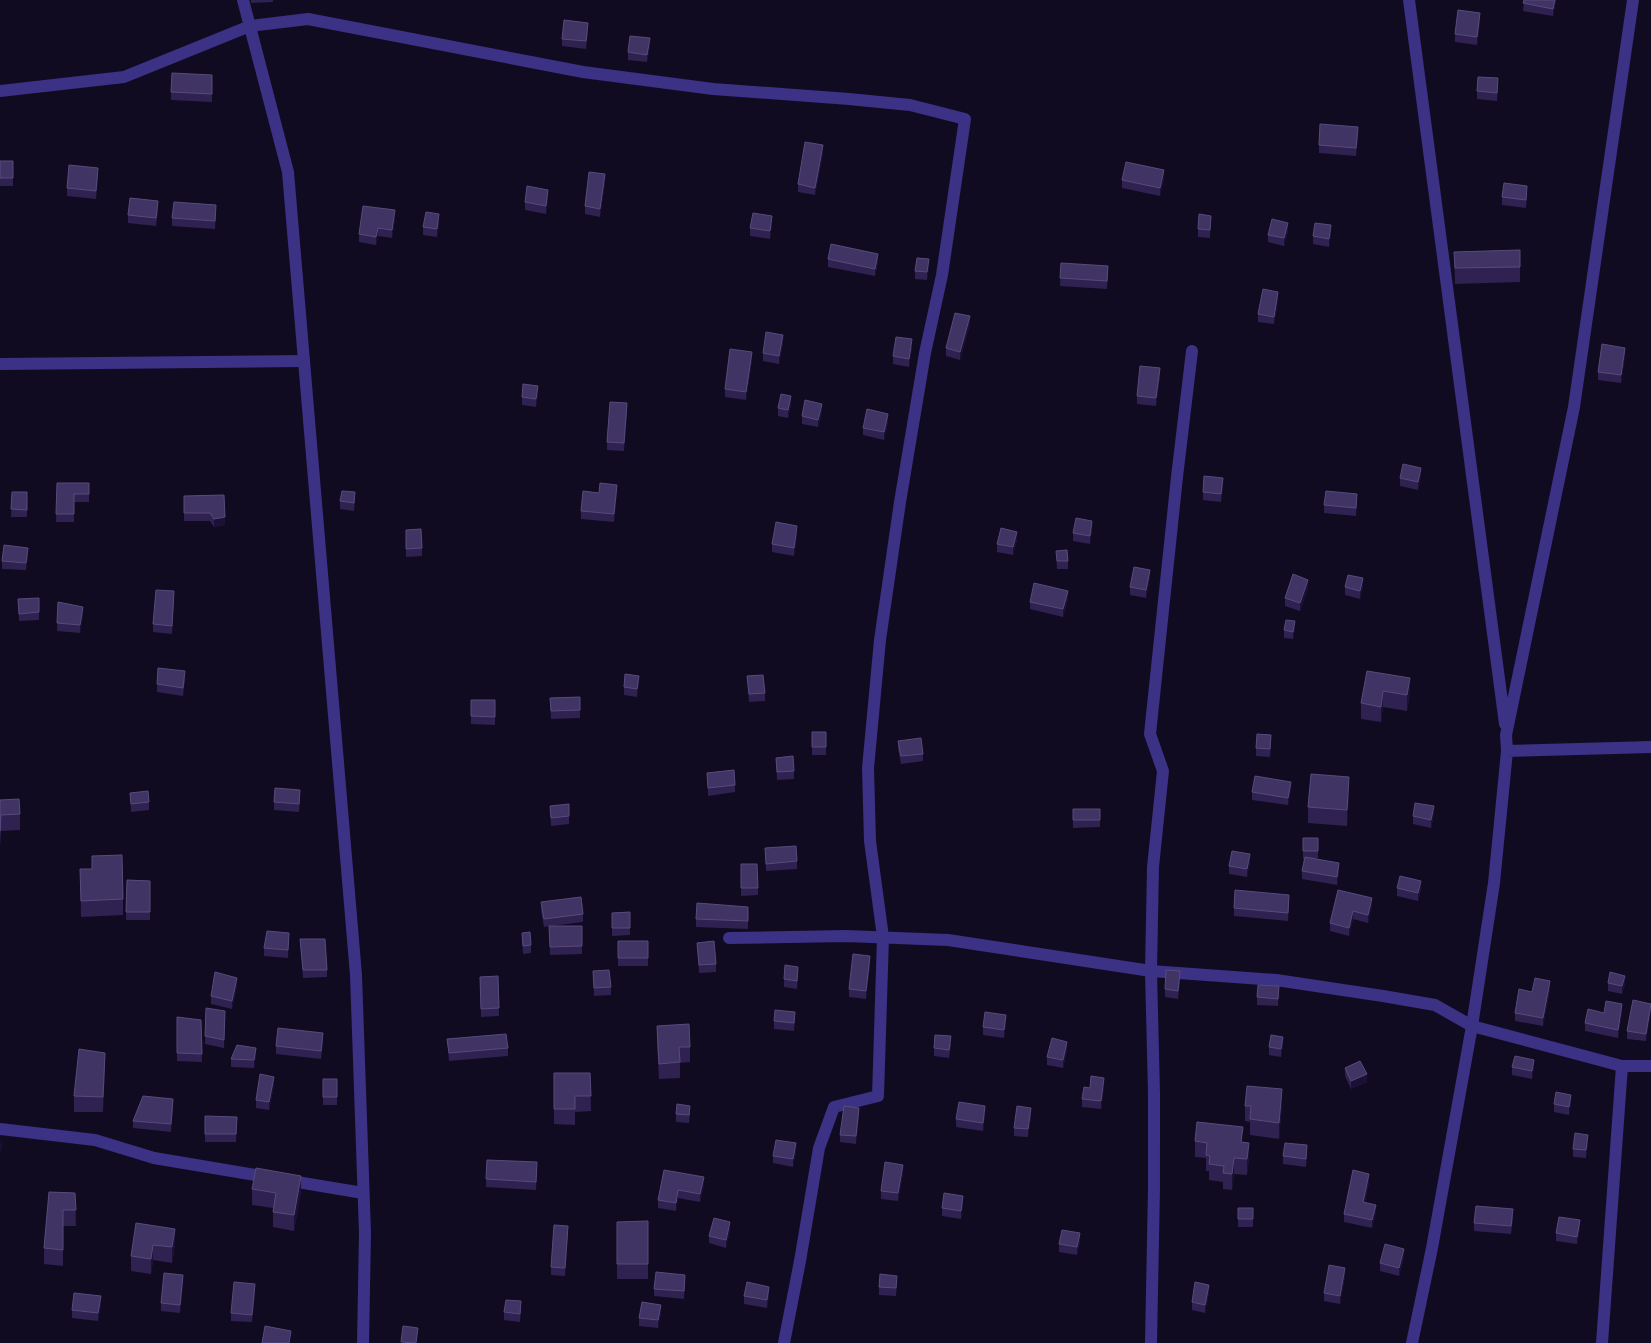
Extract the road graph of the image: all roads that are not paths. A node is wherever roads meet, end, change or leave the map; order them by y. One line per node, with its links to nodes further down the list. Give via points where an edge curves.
1 (243, 0): 4 (street)
2 (1409, 0): 9 (street)
3 (1633, 0): 9 (street, via 1574,407)
4 (250, 26): 5 (street, via 124,77); 7 (street, via 288,172); 12 (street, via 308,19 583,72 713,88 910,105 965,119 942,275 906,465 880,640 868,768 870,841)
5 (0, 92)
6 (1192, 351): 14 (street, via 1150,734 1163,771 1153,867)
7 (304, 361): 8 (street); 19 (street, via 356,975)
8 (0, 364)
9 (1506, 735): 11 (street)
10 (1651, 747): 11 (street)
11 (1507, 751): 15 (street, via 1494,882)
12 (883, 937): 13 (street); 14 (street, via 948,940); 21 (street, via 878,1096 834,1107 819,1148)
13 (729, 938)
14 (1151, 971): 15 (street, via 1276,980 1383,996 1435,1005); 22 (street, via 1154,1094)
15 (1472, 1026): 16 (street); 23 (street)
16 (1622, 1066): 17 (street); 24 (street)
17 (1651, 1066)
18 (0, 1128): 19 (street, via 95,1140 154,1158)
19 (363, 1193): 20 (street)
20 (363, 1343)
21 (784, 1343)
22 (1152, 1343)
23 (1412, 1343)
24 (1602, 1343)

